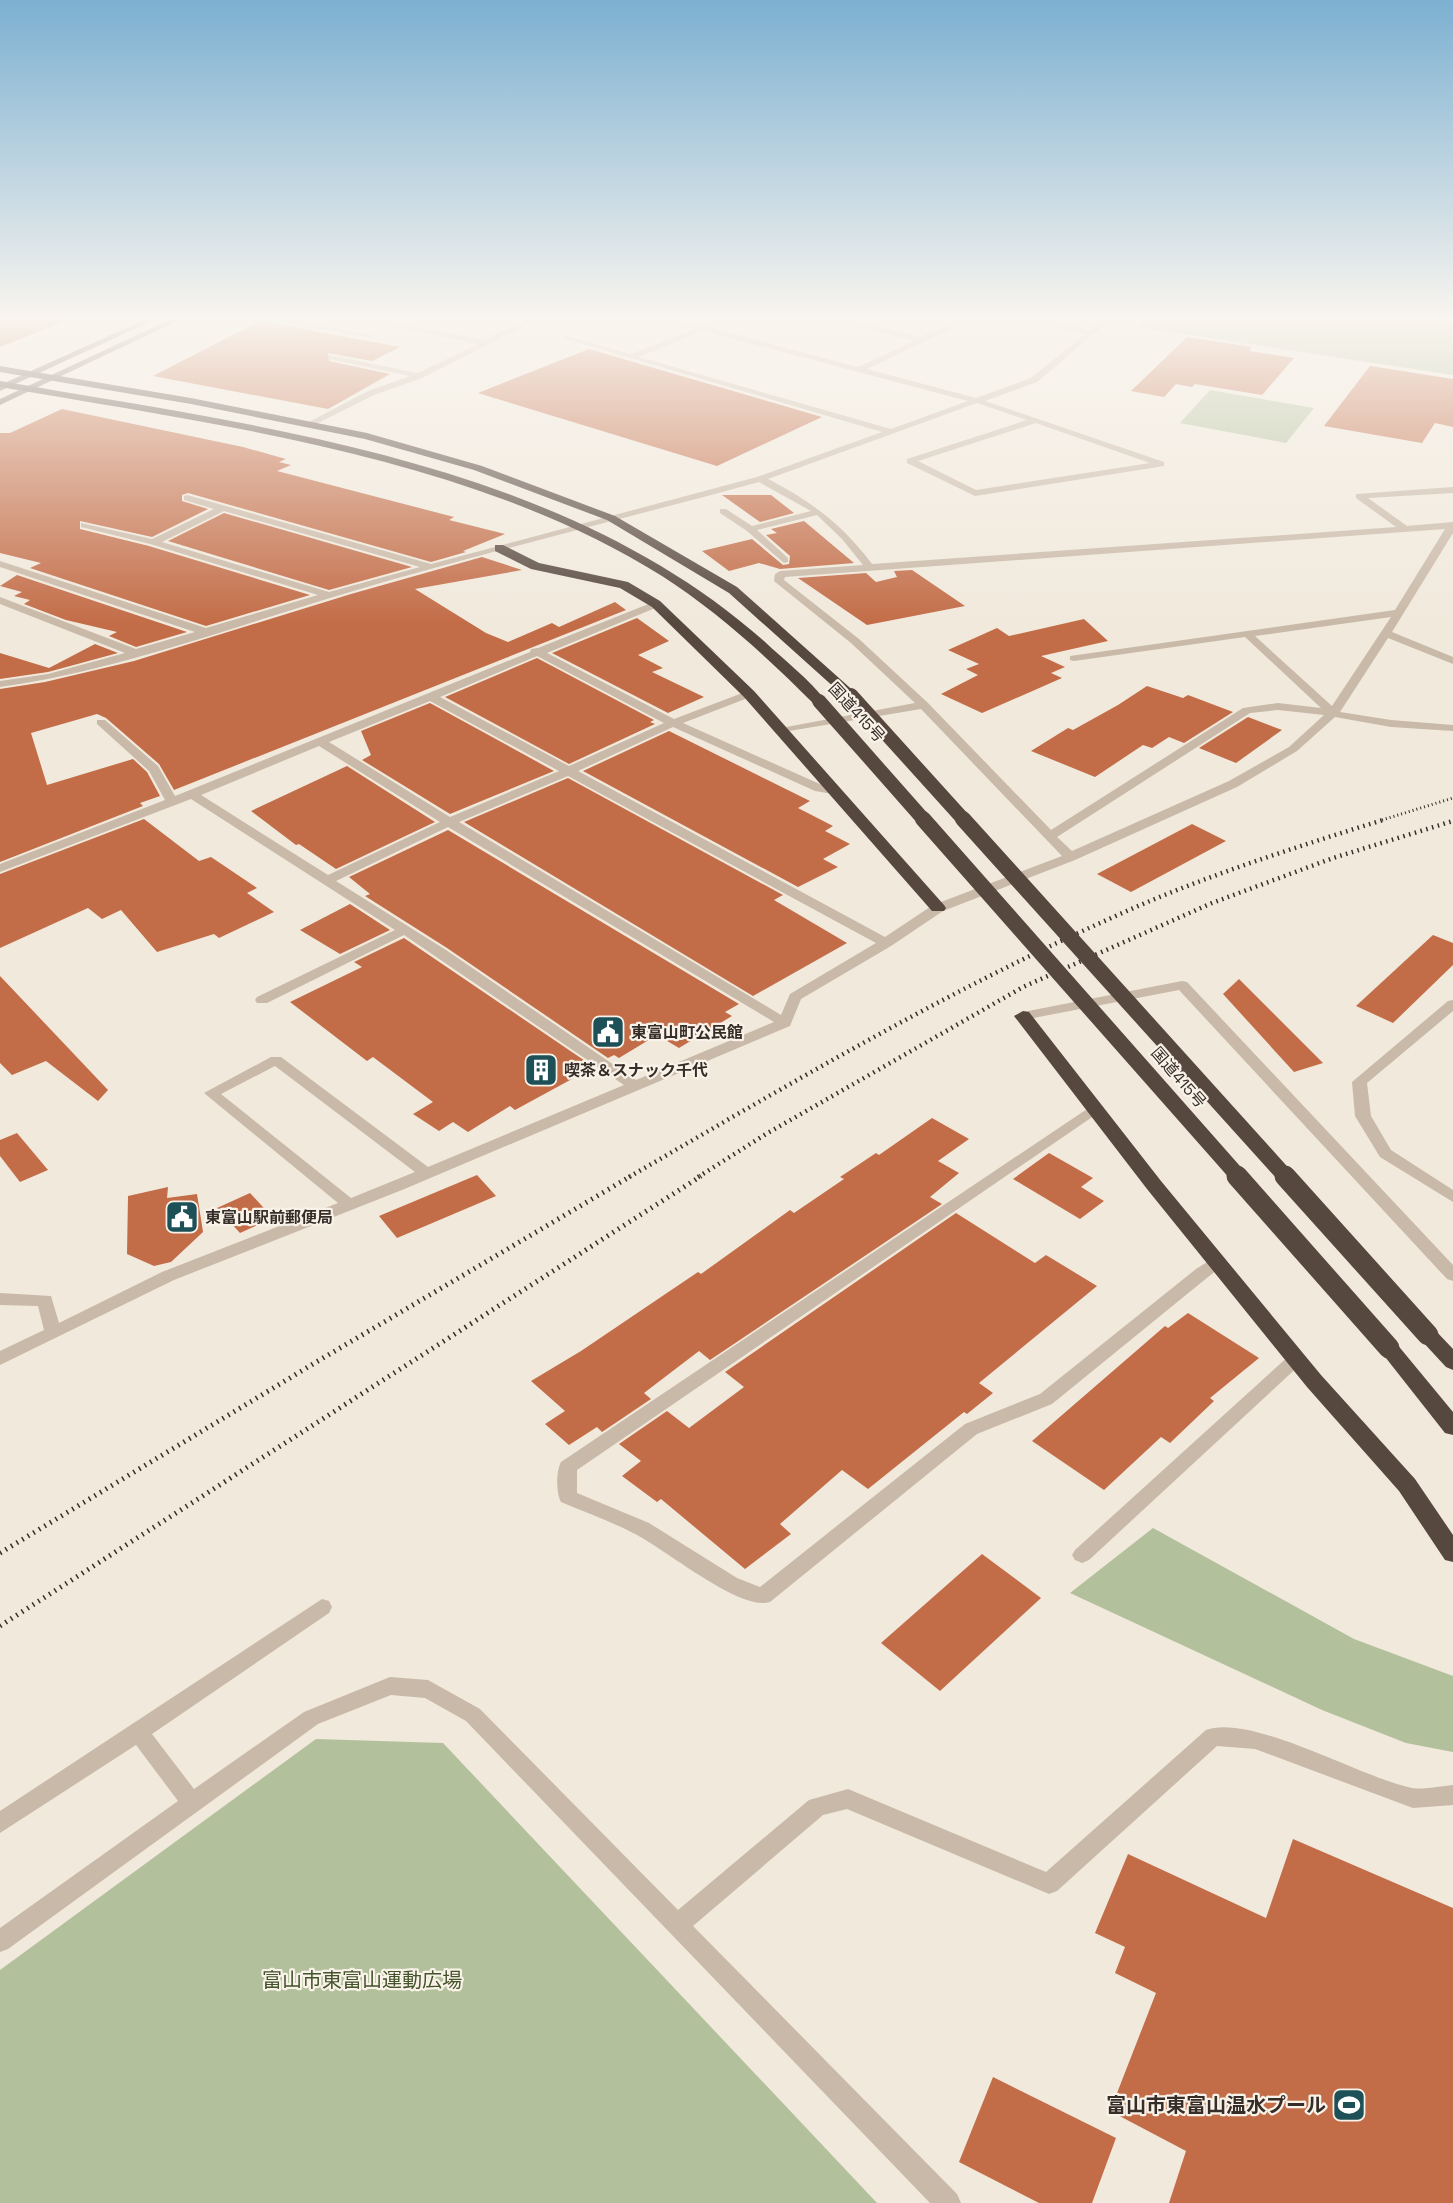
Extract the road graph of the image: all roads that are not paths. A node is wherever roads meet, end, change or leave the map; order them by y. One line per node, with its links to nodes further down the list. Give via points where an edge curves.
1 (189, 418): 19 (highway, 国道415号, via 323,442 493,492)
2 (275, 418): 8 (highway, 国道415号)
3 (321, 418): 8 (street)
4 (843, 418): 9 (street)
5 (928, 418): 9 (street)
6 (1029, 418): 7 (street)
7 (1036, 420): 7 (street, via 1161,464 975,493 910,461)
8 (309, 424): 16 (highway, 国道415号, via 458,462)
9 (889, 431): 10 (street)
10 (760, 479): 15 (street, via 804,500); 16 (street)
11 (1453, 490): 21 (street, via 1359,496)
12 (187, 498): 13 (street)
13 (223, 508): 22 (street); 28 (street)
14 (723, 512): 20 (street)
15 (819, 512): 20 (street); 29 (street, via 848,536)
16 (611, 518): 19 (street); 78 (highway, 国道415号, bridge, via 733,590 851,695)
17 (84, 525): 22 (street)
18 (1453, 526): 21 (street); 23 (street)
19 (577, 527): 24 (street); 79 (highway, 国道415号, bridge, via 682,584 770,653 819,701 1389,1348)
20 (750, 528): 26 (street)
21 (1407, 531): 29 (street)
22 (153, 543): 30 (street)
23 (1442, 543): 25 (street); 33 (street)
24 (499, 548): 28 (street); 32 (highway, via 535,566 624,585)
25 (1453, 548)
26 (784, 560)
27 (0, 564): 34 (street)
28 (430, 567): 30 (street)
29 (869, 567): 44 (street, via 780,574 779,581 855,640)
30 (329, 595): 34 (street)
31 (0, 600): 38 (street)
32 (656, 604): 37 (street); 42 (highway)
33 (1397, 613): 35 (street); 36 (street)
34 (207, 632): 38 (street)
35 (1385, 633): 40 (street); 45 (street)
36 (1248, 634): 39 (street); 45 (street)
37 (535, 651): 43 (street); 47 (street)
38 (135, 653): 41 (street, via 48,678)
39 (1074, 658)
40 (1453, 661)
41 (0, 684)
42 (749, 694): 47 (street); 49 (highway)
43 (432, 697): 50 (street); 51 (street)
44 (924, 705): 49 (street); 56 (street)
45 (1333, 713): 48 (street, via 1372,722); 56 (street, via 1267,705 1246,710); 57 (street, via 1293,749 1233,784)
46 (101, 722): 54 (street, via 154,769)
47 (673, 723): 51 (street); 52 (street, via 819,788)
48 (1453, 728)
49 (781, 731): 52 (highway)
50 (320, 742): 53 (street); 55 (street)
51 (569, 771): 55 (street); 62 (street)
52 (832, 790): 60 (highway)
53 (192, 794): 54 (street); 59 (street)
54 (172, 801): 58 (street)
55 (449, 822): 59 (street); 66 (street)
56 (1050, 836): 57 (street)
57 (1071, 857): 60 (street)
58 (0, 868)
59 (325, 881): 61 (street)
60 (938, 908): 62 (street)
61 (405, 930): 63 (street); 67 (street)
62 (886, 943): 66 (street, via 795,997)
63 (262, 1000)
64 (1453, 1004): 70 (street, via 1359,1082 1364,1116 1385,1153)
65 (1023, 1016): 68 (highway); 73 (street, via 1182,985)
66 (785, 1023): 67 (street)
67 (634, 1085): 69 (street)
68 (1096, 1108): 72 (highway); 72 (street, via 568,1467 568,1497 642,1528 730,1584 763,1596 971,1429 1047,1399)
69 (426, 1173): 71 (street); 71 (street, via 276,1060 211,1093)
70 (1453, 1197)
71 (349, 1204): 75 (street, via 168,1276)
72 (1218, 1263): 77 (highway)
73 (1453, 1275)
74 (0, 1299): 75 (street, via 45,1300)
75 (53, 1333): 76 (street)
76 (0, 1358)
77 (1297, 1358): 80 (highway, via 1407,1485); 81 (street)
78 (1453, 1362)
79 (1453, 1426)
80 (1453, 1553)
81 (1082, 1555)
82 (321, 1607): 83 (street)
83 (138, 1732): 85 (street); 86 (street)
84 (1453, 1795): 87 (street, via 1413,1798 1255,1740 1213,1736 1049,1884 848,1799 817,1807)
85 (192, 1803): 87 (street, via 311,1718 390,1686 428,1689 473,1715); 88 (street)
86 (0, 1823)
87 (677, 1925): 89 (street)
88 (0, 1941)
89 (948, 2203)

